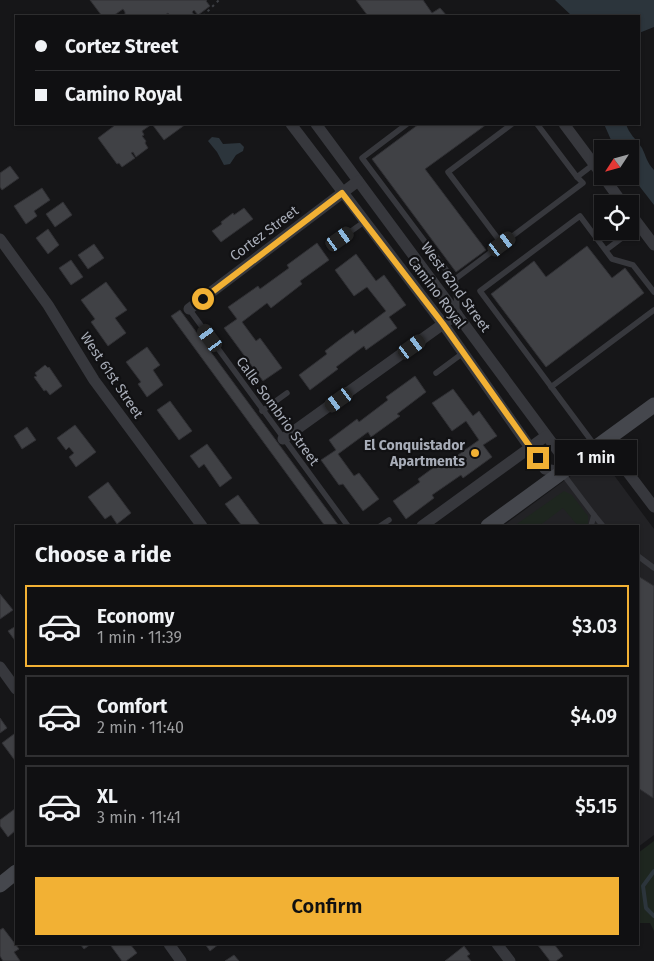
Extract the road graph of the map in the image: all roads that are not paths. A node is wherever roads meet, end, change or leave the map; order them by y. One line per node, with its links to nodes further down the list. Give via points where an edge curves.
1 (292, 125): 10 (street, Camino Royal)
2 (317, 125): 9 (street, West 62nd Street)
3 (407, 125): 19 (lane, via 362,158)
4 (511, 125): 16 (lane, via 448,172)
5 (539, 125): 8 (lane)
6 (565, 125): 7 (street)
7 (594, 164): 8 (lane)
8 (577, 177): 16 (lane, via 583,183)
9 (358, 181): 10 (street, Cortez Street); 23 (street, West 62nd Street)
10 (342, 193): 11 (street, Camino Royal); 21 (street, Cortez Street)
11 (364, 222): 14 (lane); 24 (street, Camino Royal)
12 (639, 225): 17 (street)
13 (0, 239): 39 (street, West 61st Street, via 48,305 94,380)
14 (340, 239)
15 (619, 240): 18 (lane)
16 (502, 244): 19 (lane)
17 (654, 245)
18 (606, 250): 20 (lane, via 612,259 632,264); 27 (lane, via 580,216 480,291)
19 (454, 280): 23 (lane)
20 (654, 292)
21 (189, 309): 30 (lane, Calle Sombrio Street)
22 (654, 310): 27 (lane)
23 (457, 314): 24 (street); 31 (street, West 62nd Street)
24 (443, 324): 25 (street, Camino Royal); 32 (street)
25 (463, 353): 26 (lane); 34 (street, Camino Royal)
26 (436, 373)
27 (551, 387): 33 (lane)
28 (287, 392): 30 (lane)
29 (654, 404): 33 (street)
30 (262, 411): 32 (lane, Calle Sombrio Street)
31 (546, 436): 34 (street); 35 (street, West 62nd Street, via 561,455)
32 (283, 439): 40 (lane, Calle Sombrio Street)
33 (600, 444): 35 (street); 36 (street)
34 (530, 448): 35 (street, Camino Royal, via 545,469); 42 (street)
35 (561, 472): 37 (lane); 43 (street)
36 (654, 508)
37 (594, 515): 44 (lane); 45 (lane)
38 (389, 520): 41 (lane)
39 (201, 525)
40 (347, 525)
41 (382, 525)
42 (423, 525)
43 (489, 525)
44 (591, 525)
45 (602, 525)
46 (639, 557): 47 (lane)
47 (654, 568)
48 (0, 667): 49 (street)
49 (15, 688)
50 (15, 873): 51 (street)
51 (0, 884)
52 (170, 945): 54 (street)
53 (498, 945): 55 (street)
54 (181, 961)
55 (510, 961)

